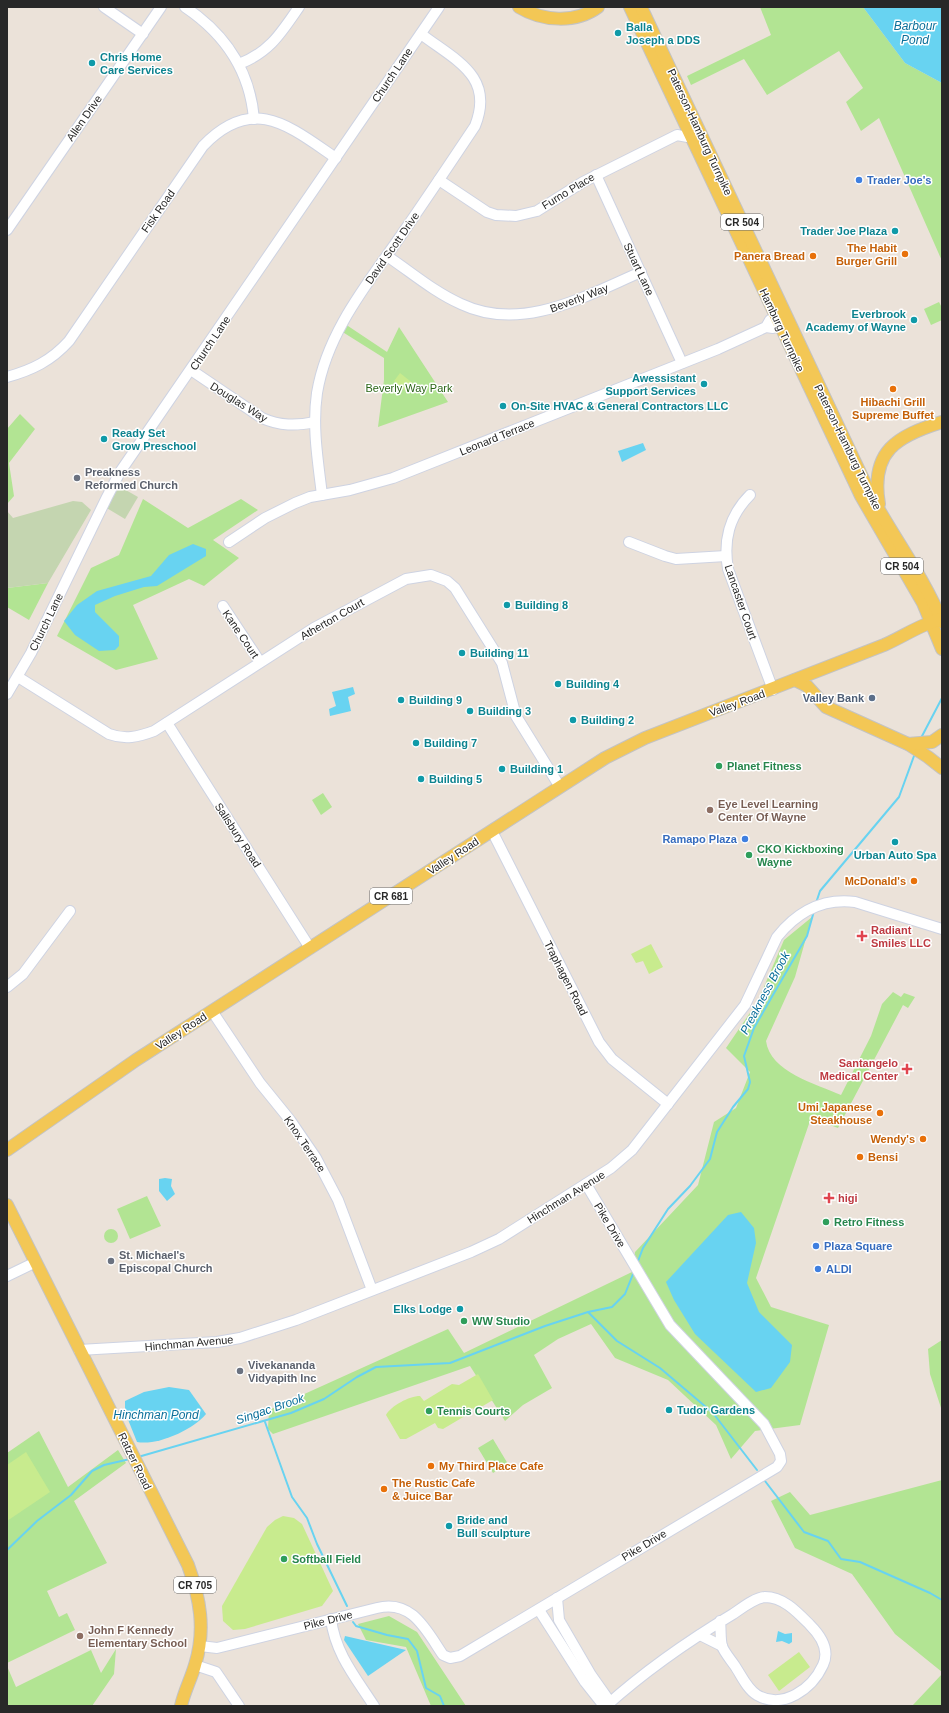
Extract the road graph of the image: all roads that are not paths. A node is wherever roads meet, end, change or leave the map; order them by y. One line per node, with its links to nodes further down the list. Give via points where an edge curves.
1 (104, 7): 10 (street)
2 (161, 7): 10 (street, Allen Drive)
3 (185, 7): 12 (street, via 218,35)
4 (299, 7): 12 (street, via 268,48)
5 (439, 7): 11 (street, Church Lane)
6 (519, 7): 7 (main road, via 538,16 563,19 586,14)
7 (598, 7)
8 (630, 7): 14 (main road, Hamburg Turnpike / CR 504)
9 (641, 7): 31 (main road, Paterson-Hamburg Turnpike / CR 504)
10 (142, 34): 20 (street, Allen Drive)
11 (420, 34): 17 (street, Church Lane); 19 (street, David Scott Drive, via 473,75 481,97 475,126)
12 (239, 64): 13 (street, via 249,89)
13 (254, 119): 17 (street, Fisk Road, via 270,120 291,127); 26 (street, Fisk Road, via 226,127 213,135 203,146 61,350 31,370)
14 (684, 120): 15 (street); 16 (main road, Hamburg Turnpike / CR 504)
15 (677, 135): 16 (street); 18 (street, Furno Place)
16 (693, 138): 23 (main road, Hamburg Turnpike / CR 504)
17 (336, 158): 25 (street, Church Lane)
18 (596, 175): 19 (street, Furno Place, via 547,206 516,216 487,212); 22 (street, Stuart Lane)
19 (439, 180): 21 (street, David Scott Drive)
20 (7, 230)
21 (387, 256): 22 (street, Beverly Way, via 462,305 500,314 532,313 554,308); 27 (street, David Scott Drive, via 354,303 334,338 321,374)
22 (640, 272): 24 (street, Stuart Lane)
23 (778, 322): 24 (street, Leonard Terrace, via 770,320 766,327); 36 (main road, Hamburg Turnpike / CR 504, via 861,496 916,589)
24 (682, 363): 29 (street, Leonard Terrace, via 393,478)
25 (191, 370): 27 (street, Douglas Way, via 267,420 293,425); 40 (street, Church Lane, via 120,472)
26 (7, 377)
27 (315, 422): 29 (street, David Scott Drive)
28 (942, 422): 31 (main road, via 902,437 889,449 877,472)
29 (322, 495): 32 (street, Leonard Terrace, via 310,497 280,510)
30 (750, 495): 34 (street, Lancaster Court, via 741,504 729,526)
31 (880, 515): 36 (main road, Paterson-Hamburg Turnpike / CR 504, via 917,574)
32 (229, 542)
33 (629, 542): 34 (street, via 676,559)
34 (726, 556): 42 (street, Lancaster Court, via 728,569)
35 (223, 606): 38 (street, Kane Court)
36 (939, 616): 37 (main road, Hamburg Turnpike / CR 504); 39 (main road, Valley Road / CR 681, via 899,639)
37 (942, 648)
38 (260, 662): 45 (street, Atherton Court); 49 (street, Atherton Court, via 324,622 406,579 425,575 440,577 455,588 497,653 506,673 516,716)
39 (811, 674): 41 (main road, Valley Road / CR 681); 44 (main road, via 824,697)
40 (18, 677): 43 (street, Church Lane); 45 (street, Atherton Court, via 117,737 145,735)
41 (795, 680): 42 (main road, Valley Road / CR 681); 44 (main road, via 807,686 820,703)
42 (772, 690): 49 (main road, Valley Road / CR 681, via 621,749)
43 (7, 694)
44 (837, 711): 47 (main road)
45 (167, 723): 53 (street, Salisbury Road)
46 (942, 735): 47 (main road, via 932,742)
47 (908, 744): 48 (main road)
48 (942, 768)
49 (560, 787): 50 (main road, Valley Road / CR 681)
50 (492, 831): 53 (main road, Valley Road / CR 681); 56 (street, Traphagen Road, via 599,1042 612,1059)
51 (70, 911): 54 (street, via 23,974)
52 (941, 928): 56 (street, Hinchman Avenue, via 855,902 834,901 817,906 792,920 777,937 746,1005)
53 (310, 948): 55 (main road, Valley Road / CR 681)
54 (7, 988)
55 (212, 1011): 57 (main road, Valley Road / CR 681, via 106,1080); 62 (street, Knox Terrace, via 260,1083 316,1158 338,1200)
56 (668, 1104): 58 (street, Hinchman Avenue, via 632,1150)
57 (7, 1150)
58 (586, 1184): 62 (street, Hinchman Avenue, via 488,1244); 64 (street, Pike Drive, via 670,1325 764,1424 779,1451 781,1461 778,1467)
59 (7, 1205): 60 (main road, Ratzer Road / CR 705)
60 (36, 1262): 61 (street); 63 (main road, Ratzer Road / CR 705)
61 (7, 1276)
62 (372, 1290): 63 (street, Hinchman Avenue, via 296,1320 240,1338 200,1344)
63 (79, 1350): 70 (main road, Ratzer Road / CR 705, via 188,1565 201,1611)
64 (557, 1598): 65 (street, Pike Drive); 69 (street, via 559,1620)
65 (538, 1610): 66 (street, Pike Drive, via 455,1658 443,1655 415,1615 399,1608 381,1607); 72 (street)
66 (331, 1619): 70 (street, Pike Drive, via 217,1648); 77 (street, via 339,1652)
67 (720, 1621): 68 (street); 71 (street); 71 (street, via 755,1600 764,1597 775,1599 787,1604 820,1635 826,1653 823,1665 799,1694 789,1699 773,1700 757,1695 749,1688)
68 (700, 1635): 71 (street); 74 (street, via 666,1656)
69 (573, 1643): 72 (street); 74 (street)
70 (200, 1646): 73 (main road, Ratzer Road / CR 705)
71 (722, 1646)
72 (564, 1650): 74 (street, via 584,1682)
73 (195, 1665): 75 (main road, Ratzer Road / CR 705); 76 (street, via 216,1672)
74 (607, 1705)
75 (181, 1706)
76 (239, 1706)
77 (374, 1706)

